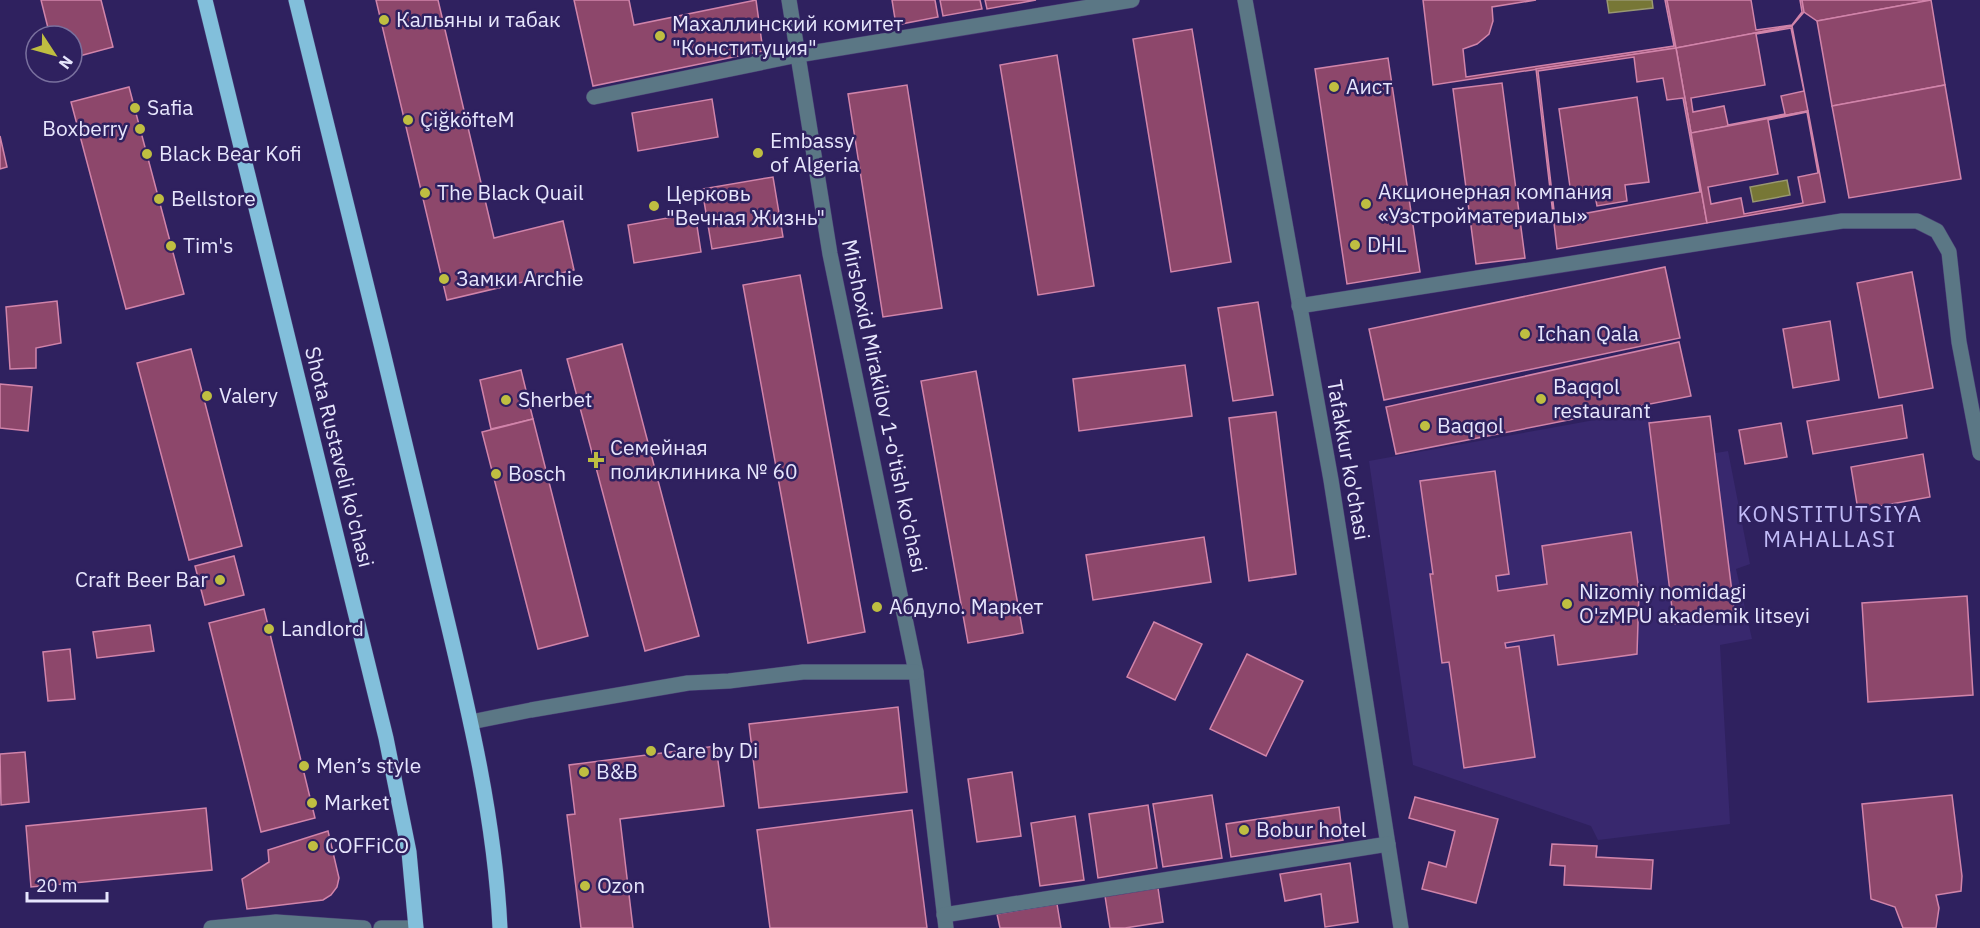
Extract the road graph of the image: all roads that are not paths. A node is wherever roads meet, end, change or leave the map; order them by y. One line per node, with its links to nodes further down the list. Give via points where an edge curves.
1 (204, 0): 17 (main road, Shota Rustaveli ko'chasi, via 387,738 409,852)
2 (296, 0): 11 (main road)
3 (789, 0): 6 (street, Mirshoxid Mirakilov 1-o'tish ko'chasi)
4 (1132, 0): 6 (street)
5 (1245, 0): 8 (street, Tafakkur ko'chasi)
6 (798, 55): 7 (street); 10 (street, Mirshoxid Mirakilov 1-o'tish ko'chasi, via 830,254)
7 (594, 97)
8 (1299, 306): 9 (street, via 1842,221 1917,221 1937,231 1949,252 1959,342); 12 (street, Tafakkur ko'chasi, via 1331,480)
9 (1980, 453)
10 (916, 672): 11 (street, via 803,672 688,683); 13 (street, Mirshoxid Mirakilov 1-o'tish ko'chasi)
11 (471, 722): 18 (main road, via 494,853)
12 (1388, 844): 13 (street); 19 (street, Tafakkur ko'chasi)
13 (945, 921)
14 (211, 928): 15 (street, via 276,922)
15 (364, 928)
16 (381, 928): 17 (street)
17 (416, 928)
18 (500, 928)
19 (1401, 928)

